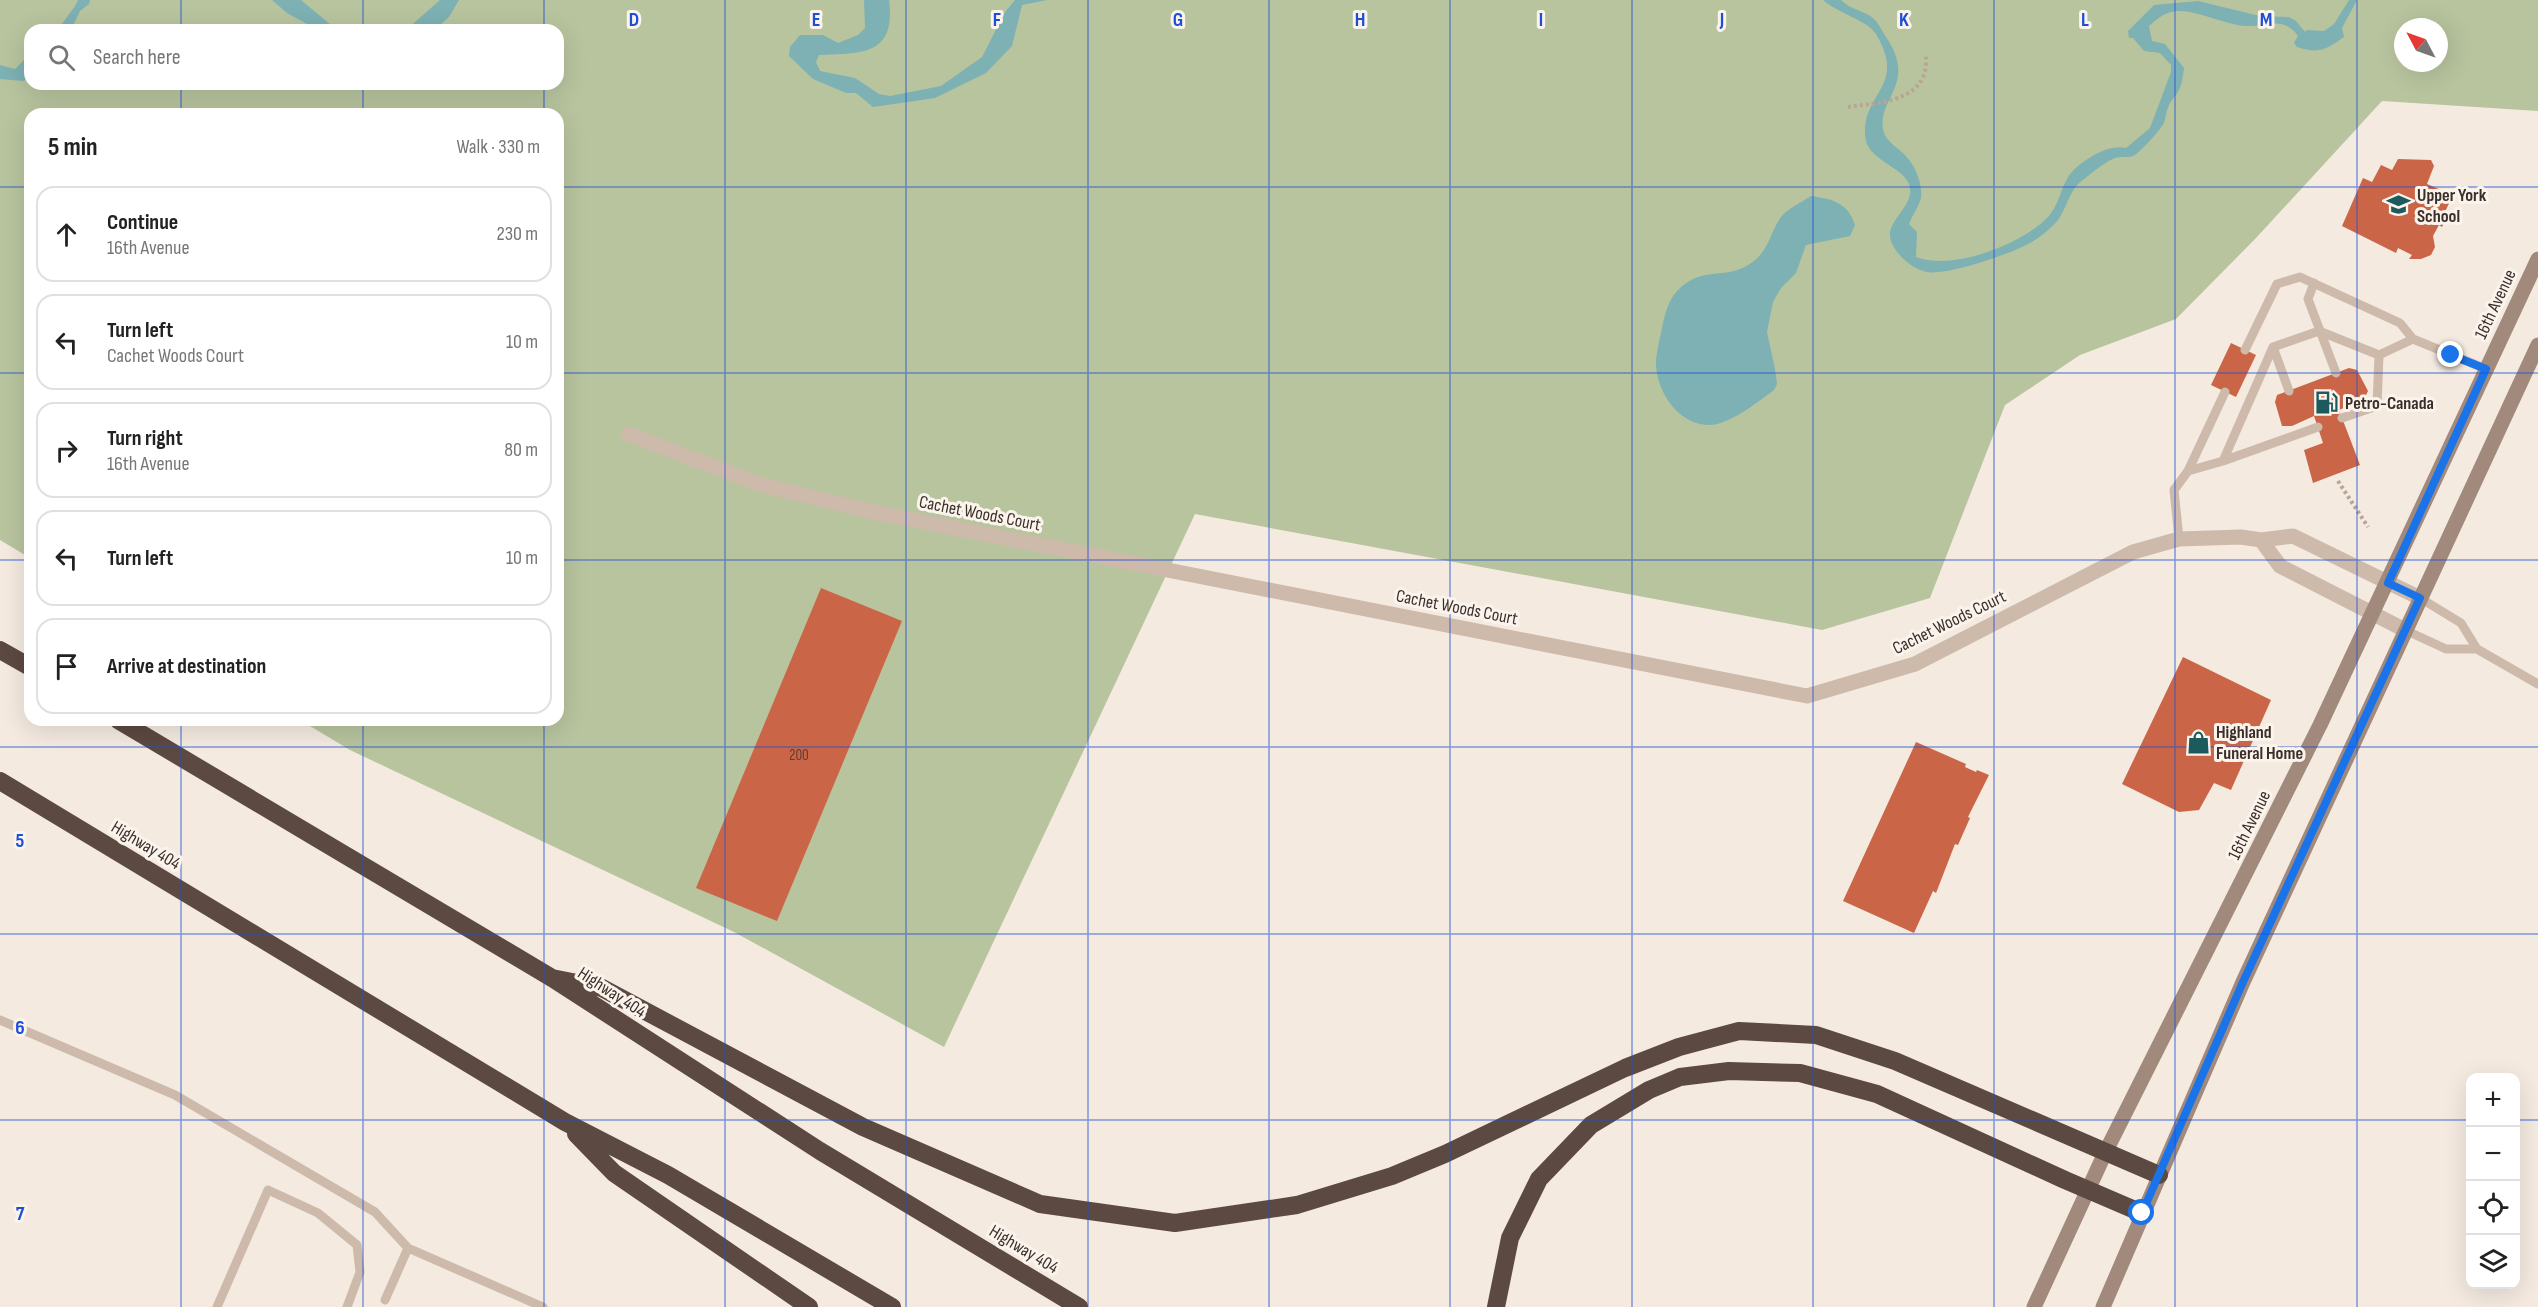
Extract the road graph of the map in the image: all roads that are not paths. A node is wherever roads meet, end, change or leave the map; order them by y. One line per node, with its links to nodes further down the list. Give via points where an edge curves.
1 (2538, 259): 9 (main road, 16th Avenue)
2 (2314, 283): 3 (lane, via 2308,299); 4 (lane, via 2400,323); 7 (lane, via 2300,277 2277,284)
3 (2319, 331): 6 (lane); 8 (lane); 10 (lane)
4 (2413, 339): 8 (lane); 9 (lane)
5 (2538, 345): 23 (main road)
6 (2273, 346): 11 (lane); 18 (lane)
7 (2245, 350)
8 (2379, 355): 13 (lane, via 2377,405 2350,410)
9 (2486, 369): 22 (main road, 16th Avenue)
10 (2336, 373)
11 (2289, 391)
12 (2225, 392): 19 (lane)
13 (2342, 418)
14 (2300, 422): 16 (lane)
15 (2318, 428): 16 (lane)
16 (2304, 433): 18 (lane)
17 (628, 434): 20 (street, Cachet Woods Court, via 762,485 873,512 1808,696 1915,664 2133,552)
18 (2223, 461): 19 (lane)
19 (2188, 471): 20 (lane, via 2174,490)
20 (2179, 539): 21 (street, Cachet Woods Court)
21 (2261, 540): 22 (street, Cachet Woods Court, via 2293,536); 24 (street, via 2280,566)
22 (2388, 583): 23 (street, Cachet Woods Court); 24 (main road, 16th Avenue)
23 (2420, 598): 25 (main road); 26 (lane, via 2461,623)
24 (2373, 615): 25 (street); 35 (main road, 16th Avenue)
25 (2405, 630): 26 (lane, via 2446,649); 36 (main road)
26 (2477, 649): 29 (lane)
27 (0, 650): 28 (highway)
28 (24, 664)
29 (2538, 684)
30 (128, 726): 32 (highway, Highway 404)
31 (0, 781): 34 (highway, Highway 404)
32 (552, 978): 35 (highway, via 602,988 863,1127 1040,1204 1175,1223 1297,1205 1392,1176 1625,1068 1679,1047 1739,1031 1816,1035 1895,1061); 46 (highway, Highway 404, via 820,1151)
33 (0, 1020): 39 (lane, via 175,1095 375,1212)
34 (565, 1122): 44 (highway, via 614,1173); 45 (highway, Highway 404, via 669,1175)
35 (2105, 1153): 36 (highway); 37 (main road, 16th Avenue)
36 (2159, 1175): 38 (main road)
37 (2088, 1190): 38 (highway); 47 (highway, via 1877,1094 1800,1072 1729,1071 1680,1077 1648,1090 1591,1125 1539,1179 1510,1238); 48 (main road, 16th Avenue)
38 (2142, 1213): 49 (main road)
39 (408, 1248): 40 (lane); 43 (lane)
40 (385, 1300)
41 (217, 1307): 42 (lane, via 268,1190 318,1213 357,1245 360,1272)
42 (347, 1307)
43 (543, 1307)
44 (809, 1307)
45 (892, 1307)
46 (1079, 1307)
47 (1496, 1307)
48 (2034, 1307)
49 (2103, 1307)

